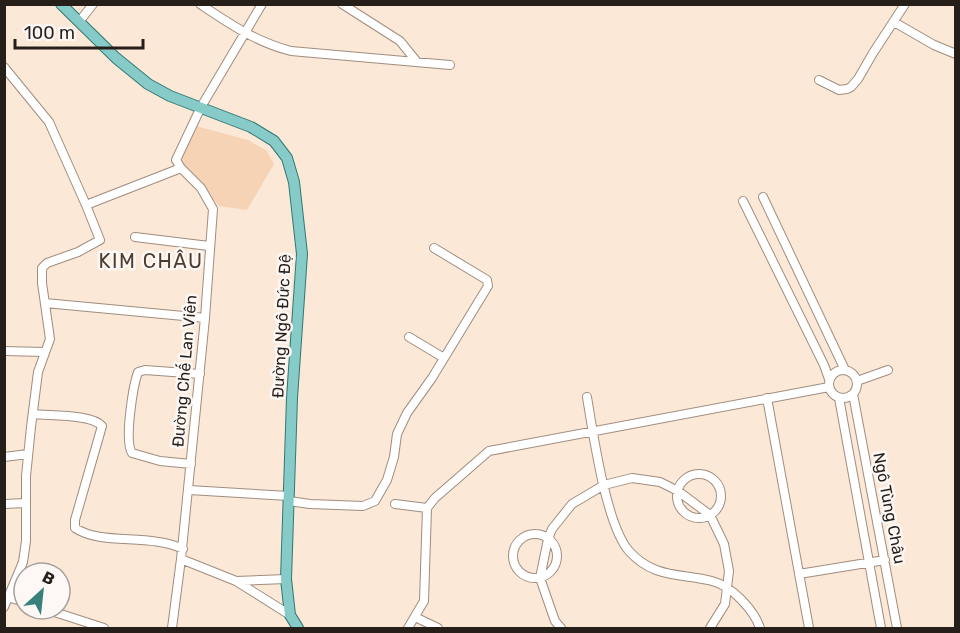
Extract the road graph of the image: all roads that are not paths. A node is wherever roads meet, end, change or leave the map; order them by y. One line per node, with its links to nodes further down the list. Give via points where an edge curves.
1 (61, 4): 7 (main road, Đường Ngô Đức Đệ)
2 (93, 4): 7 (street)
3 (200, 4): 9 (street)
4 (262, 4): 9 (street)
5 (342, 4): 11 (street, via 400,41)
6 (905, 4): 8 (street)
7 (79, 22): 15 (main road, Đường Ngô Đức Đệ, via 148,84)
8 (894, 22): 10 (street); 14 (street, via 851,87 839,90)
9 (245, 34): 11 (street, via 291,51); 15 (street)
10 (956, 54)
11 (417, 62): 12 (street)
12 (450, 64)
13 (4, 67): 19 (street, via 49,122)
14 (819, 81)
15 (201, 107): 16 (street, via 176,160); 46 (main road, Đường Ngô Đức Đệ, via 274,141 287,158 294,182 302,254)
16 (181, 168): 19 (street); 21 (street, Đường Chế Lan Viên, via 201,188 213,209)
17 (763, 197): 29 (street)
18 (743, 201): 33 (street, via 824,365)
19 (86, 205): 23 (street, via 100,240 44,265)
20 (135, 237): 21 (street)
21 (209, 246): 24 (street, Đường Chế Lan Viên)
22 (434, 248): 28 (street, via 489,282)
23 (45, 303): 24 (street); 27 (street, via 50,339)
24 (205, 318): 31 (street, Đường Chế Lan Viên)
25 (409, 336): 28 (street)
26 (4, 351): 27 (street)
27 (44, 352): 38 (street)
28 (444, 358): 46 (street, via 399,428 390,472 375,501 363,506 310,504)
29 (845, 370): 32 (street); 33 (street, via 835,372)
30 (888, 370): 32 (street)
31 (200, 374): 42 (street, Đường Chế Lan Viên); 42 (street, via 139,370 129,429 132,453)
32 (857, 381): 34 (street)
33 (829, 383): 36 (street); 37 (street, via 831,393)
34 (853, 394): 37 (street); 55 (street, Ngô Tùng Châu)
35 (587, 397): 39 (street)
36 (767, 398): 39 (street); 57 (street)
37 (839, 398): 56 (street, Ngô Tùng Châu)
38 (33, 414): 40 (street); 53 (street, via 87,418 102,426 75,528 93,535 157,540)
39 (593, 431): 43 (street); 50 (street, via 489,451)
40 (28, 454): 41 (street); 47 (street)
41 (4, 456)
42 (191, 464): 44 (street, Đường Chế Lan Viên)
43 (604, 484): 45 (street, via 632,478 660,482); 52 (street, via 572,504); 61 (street, via 616,532 628,551 658,572 714,582)
44 (189, 490): 46 (street); 53 (street, Đường Chế Lan Viên)
45 (678, 490): 51 (street); 51 (street, via 679,504 688,515); 51 (street, via 693,475 714,479 721,500)
46 (289, 498): 59 (main road, Đường Ngô Đức Đệ)
47 (26, 503): 48 (street); 62 (street, via 23,562)
48 (4, 504)
49 (395, 504): 50 (street)
50 (427, 508): 65 (street, via 424,601)
51 (711, 515): 61 (street, via 724,544 729,571)
52 (548, 539): 58 (street); 58 (street, via 554,545 557,560 551,572); 58 (street, via 529,535 514,550 518,570 531,578)
53 (183, 549): 54 (street, Đường Chế Lan Viên)
54 (181, 559): 60 (street); 67 (street, Đường Chế Lan Viên)
55 (885, 560): 56 (street); 77 (street, Ngô Tùng Châu)
56 (869, 563): 57 (street); 76 (street, Ngô Tùng Châu)
57 (800, 574): 75 (street)
58 (540, 578): 72 (street)
59 (286, 579): 60 (street); 64 (main road, Đường Ngô Đức Đệ)
60 (236, 581): 64 (street)
61 (727, 589): 73 (street, via 725,604); 74 (street, via 743,602)
62 (6, 596): 63 (street)
63 (4, 607)
64 (290, 615): 69 (main road, Đường Ngô Đức Đệ)
65 (415, 617): 70 (street); 71 (street)
66 (72, 618): 68 (street)
67 (172, 624)
68 (104, 628)
69 (298, 628)
70 (408, 628)
71 (438, 628)
72 (561, 628)
73 (710, 628)
74 (760, 628)
75 (809, 628)
76 (881, 628)
77 (897, 628)

